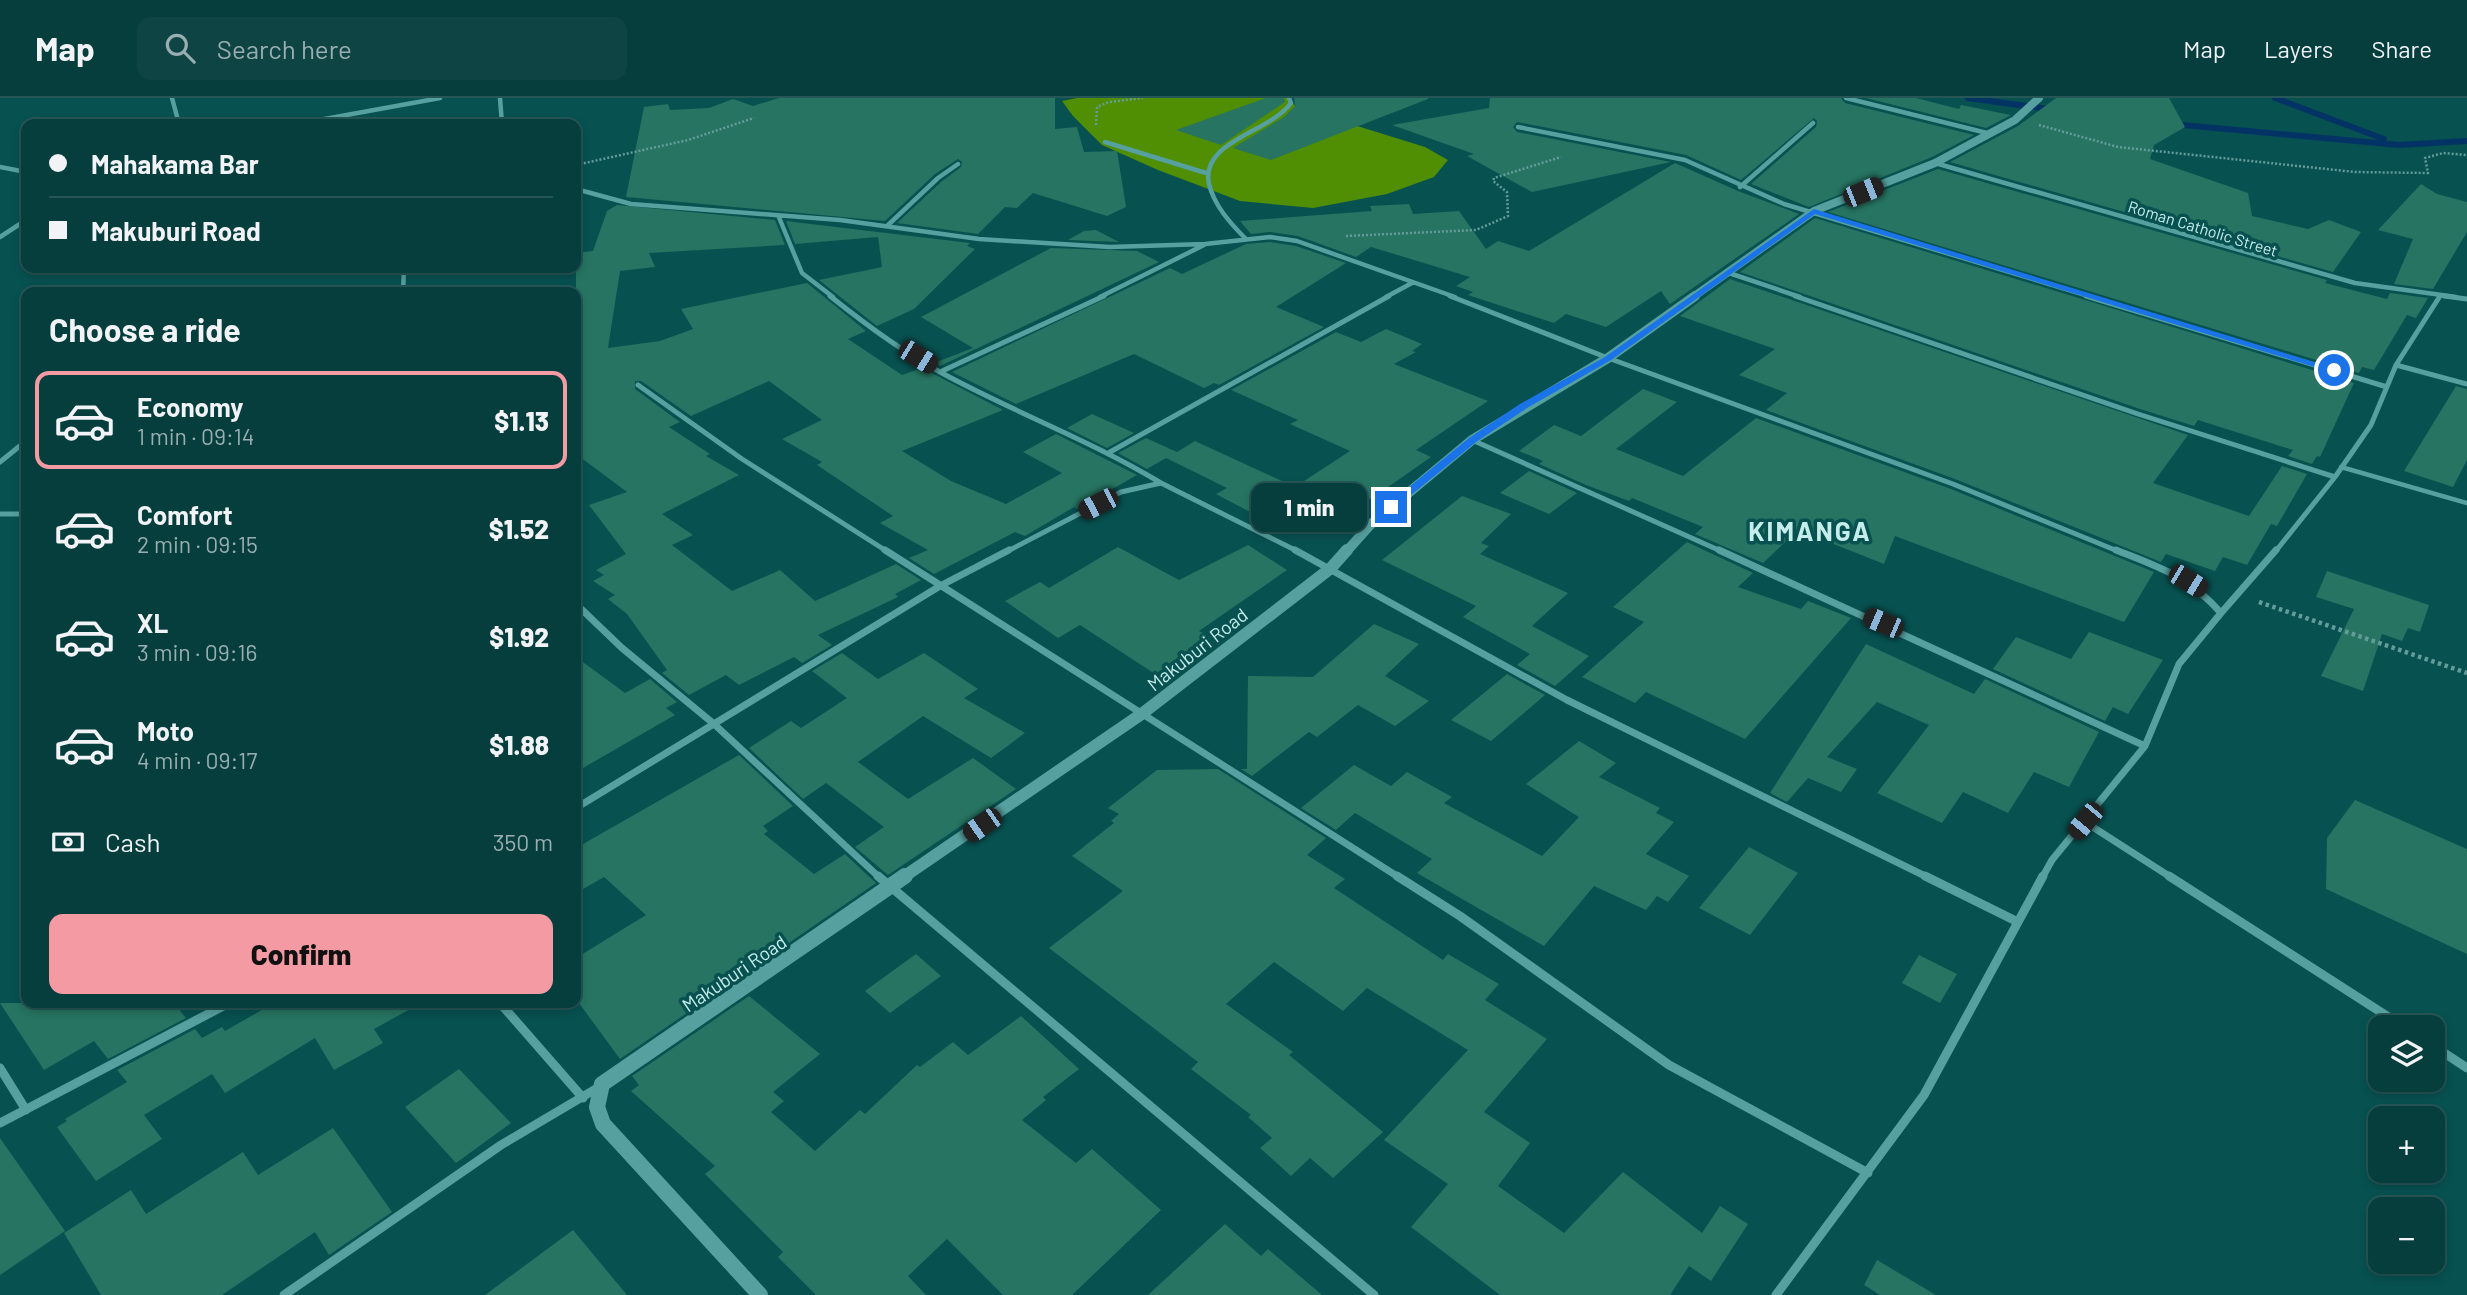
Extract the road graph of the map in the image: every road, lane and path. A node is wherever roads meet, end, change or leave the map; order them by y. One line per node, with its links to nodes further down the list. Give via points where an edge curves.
1 (172, 98): 10 (street)
2 (440, 98): 11 (street)
3 (500, 98): 12 (street)
4 (1143, 98): 16 (path, via 1097,107 1095,118)
5 (1289, 98): 24 (street, via 1284,115 1214,155)
6 (1846, 98): 15 (street)
7 (2036, 100): 9 (street, Makuburi Road)
8 (754, 118): 20 (path, via 710,135)
9 (2017, 118): 15 (street, Makuburi Road); 18 (path, via 2118,147 2355,172 2428,173 2425,158 2443,153)
10 (178, 119)
11 (324, 119)
12 (502, 119)
13 (1813, 123): 25 (street)
14 (1518, 127): 17 (street)
15 (1991, 134): 19 (street, Makuburi Road)
16 (1105, 142): 24 (street)
17 (1603, 143): 25 (street, via 1685,160); 33 (path, via 1497,175 1493,181 1507,192 1508,216 1481,229)
18 (2467, 155)
19 (1935, 163): 27 (street, Makuburi Road); 37 (street, Roman Catholic Street, via 2343,280)
20 (581, 164)
21 (958, 164): 30 (street)
22 (0, 167): 23 (street)
23 (21, 171)
24 (1206, 173): 32 (street, via 1227,222)
25 (1740, 187): 27 (street)
26 (581, 190): 28 (street, via 631,204)
27 (1814, 211): 35 (street, Makuburi Road); 44 (street)
28 (778, 215): 30 (street); 41 (street, via 796,263 808,279)
29 (21, 223): 31 (street)
30 (887, 226): 34 (street, via 979,239 1078,245)
31 (0, 237)
32 (1245, 237): 33 (street); 34 (street)
33 (1297, 241): 36 (street)
34 (1205, 244): 41 (street, via 1165,269 1018,332)
35 (1729, 273): 39 (street, Makuburi Road); 50 (street)
36 (1412, 283): 39 (street, via 1516,319); 47 (street)
37 (2440, 296): 38 (street, Roman Catholic Street); 40 (street)
38 (2467, 299)
39 (1608, 358): 45 (street, Makuburi Road); 59 (street, via 1953,484 2175,574 2200,589)
40 (2396, 365): 42 (street); 44 (street)
41 (940, 372): 47 (street)
42 (2467, 384)
43 (638, 385): 56 (street, via 742,459)
44 (2387, 387): 49 (street, via 2371,425)
45 (1472, 440): 55 (street, Makuburi Road, via 1371,524); 63 (street, via 1883,623)
46 (21, 445): 48 (street)
47 (1110, 452): 51 (street)
48 (0, 462)
49 (2341, 467): 50 (street); 52 (lane)
50 (2335, 477): 57 (street)
51 (1161, 483): 55 (street); 56 (street, via 1121,492)
52 (2467, 503)
53 (0, 514): 54 (street)
54 (21, 514)
55 (1331, 568): 61 (street, Makuburi Road); 67 (street, via 1567,700)
56 (940, 586): 61 (street); 62 (street)
57 (2240, 595): 59 (street); 60 (path)
58 (581, 609): 62 (street)
59 (2221, 613): 63 (street, via 2179,664)
60 (2467, 673)
61 (1143, 713): 66 (street, Makuburi Road); 78 (street, via 1460,916 1669,1065)
62 (714, 724): 64 (street); 66 (street)
63 (2145, 746): 65 (street)
64 (581, 805)
65 (2085, 821): 67 (street, via 2052,860); 70 (street)
66 (891, 888): 74 (street, Makuburi Road); 81 (street)
67 (2018, 922): 78 (street, via 1924,1095)
68 (220, 1008): 76 (street)
69 (504, 1008): 75 (street)
70 (2385, 1015)
71 (2445, 1054): 72 (street)
72 (2467, 1068)
73 (0, 1069): 76 (street)
74 (602, 1084): 75 (street); 80 (street, via 597,1107 603,1124)
75 (583, 1098): 79 (street, via 501,1145)
76 (26, 1110): 77 (street)
77 (0, 1124)
78 (1868, 1174): 82 (street)
79 (284, 1295)
80 (760, 1295)
81 (1374, 1295)
82 (1776, 1295)

